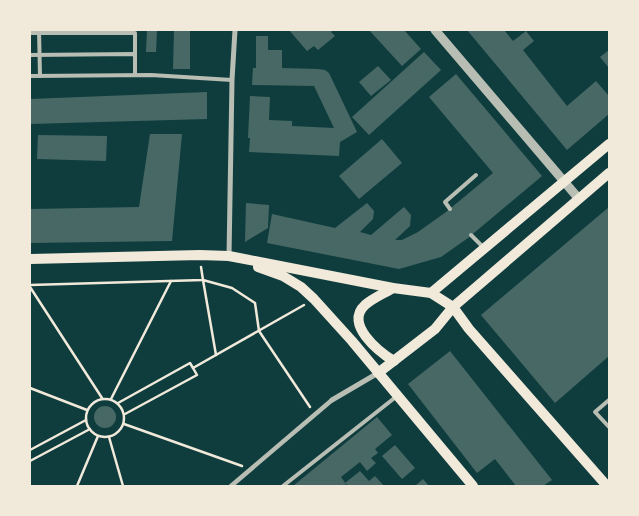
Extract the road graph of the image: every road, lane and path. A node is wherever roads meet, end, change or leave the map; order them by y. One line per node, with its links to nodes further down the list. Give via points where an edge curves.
1 (235, 30): 11 (street)
2 (435, 30): 15 (street)
3 (39, 32): 4 (lane); 5 (lane, via 135,33); 7 (lane)
4 (30, 33)
5 (135, 54): 7 (lane); 8 (lane)
6 (30, 55): 7 (lane)
7 (39, 55): 10 (lane)
8 (135, 74): 10 (lane); 11 (lane)
9 (30, 76): 10 (lane)
10 (40, 76)
11 (232, 80): 21 (street)
12 (609, 144): 15 (main road)
13 (609, 173): 16 (main road)
14 (476, 175): 17 (lane, via 445,202)
15 (564, 182): 16 (street); 19 (main road)
16 (579, 198): 29 (main road)
17 (450, 209)
18 (471, 235): 19 (lane)
19 (484, 249): 27 (main road)
20 (200, 255): 21 (main road); 22 (main road); 23 (path)
21 (229, 256): 26 (main road); 28 (main road, via 283,276)
22 (30, 259)
23 (203, 280): 24 (path); 30 (path, via 232,288 255,303); 33 (path)
24 (171, 281): 25 (path); 40 (path)
25 (30, 286): 39 (path)
26 (393, 288): 27 (main road); 31 (main road, via 365,305 360,318)
27 (431, 293): 29 (main road)
28 (314, 299): 30 (path); 32 (main road)
29 (453, 307): 34 (main road, via 435,329); 61 (main road)
30 (259, 331): 33 (path); 46 (path)
31 (363, 333): 32 (main road); 34 (main road, via 376,349)
32 (352, 342): 36 (main road)
33 (216, 355): 35 (path)
34 (394, 361): 36 (main road)
35 (193, 368): 43 (path, via 190,363); 45 (path, via 197,375)
36 (378, 373): 38 (main road); 41 (street)
37 (30, 388): 44 (path)
38 (397, 396): 59 (lane); 60 (main road)
39 (102, 398): 40 (path); 44 (path)
40 (111, 399): 43 (path)
41 (332, 400): 46 (street)
42 (609, 400): 49 (lane, via 595,412)
43 (118, 403): 45 (path)
44 (88, 410): 47 (path)
45 (125, 414): 48 (path)
46 (315, 414): 55 (street)
47 (86, 420): 50 (path); 53 (path)
48 (124, 424): 52 (path, via 117,434); 55 (path)
49 (609, 427)
50 (90, 429): 51 (path); 54 (path)
51 (98, 436): 52 (path); 56 (path)
52 (109, 437): 57 (path)
53 (30, 450)
54 (30, 461)
55 (250, 469): 58 (street)
56 (78, 486)
57 (123, 486)
58 (230, 486)
59 (283, 486)
60 (473, 486)
61 (607, 486)

